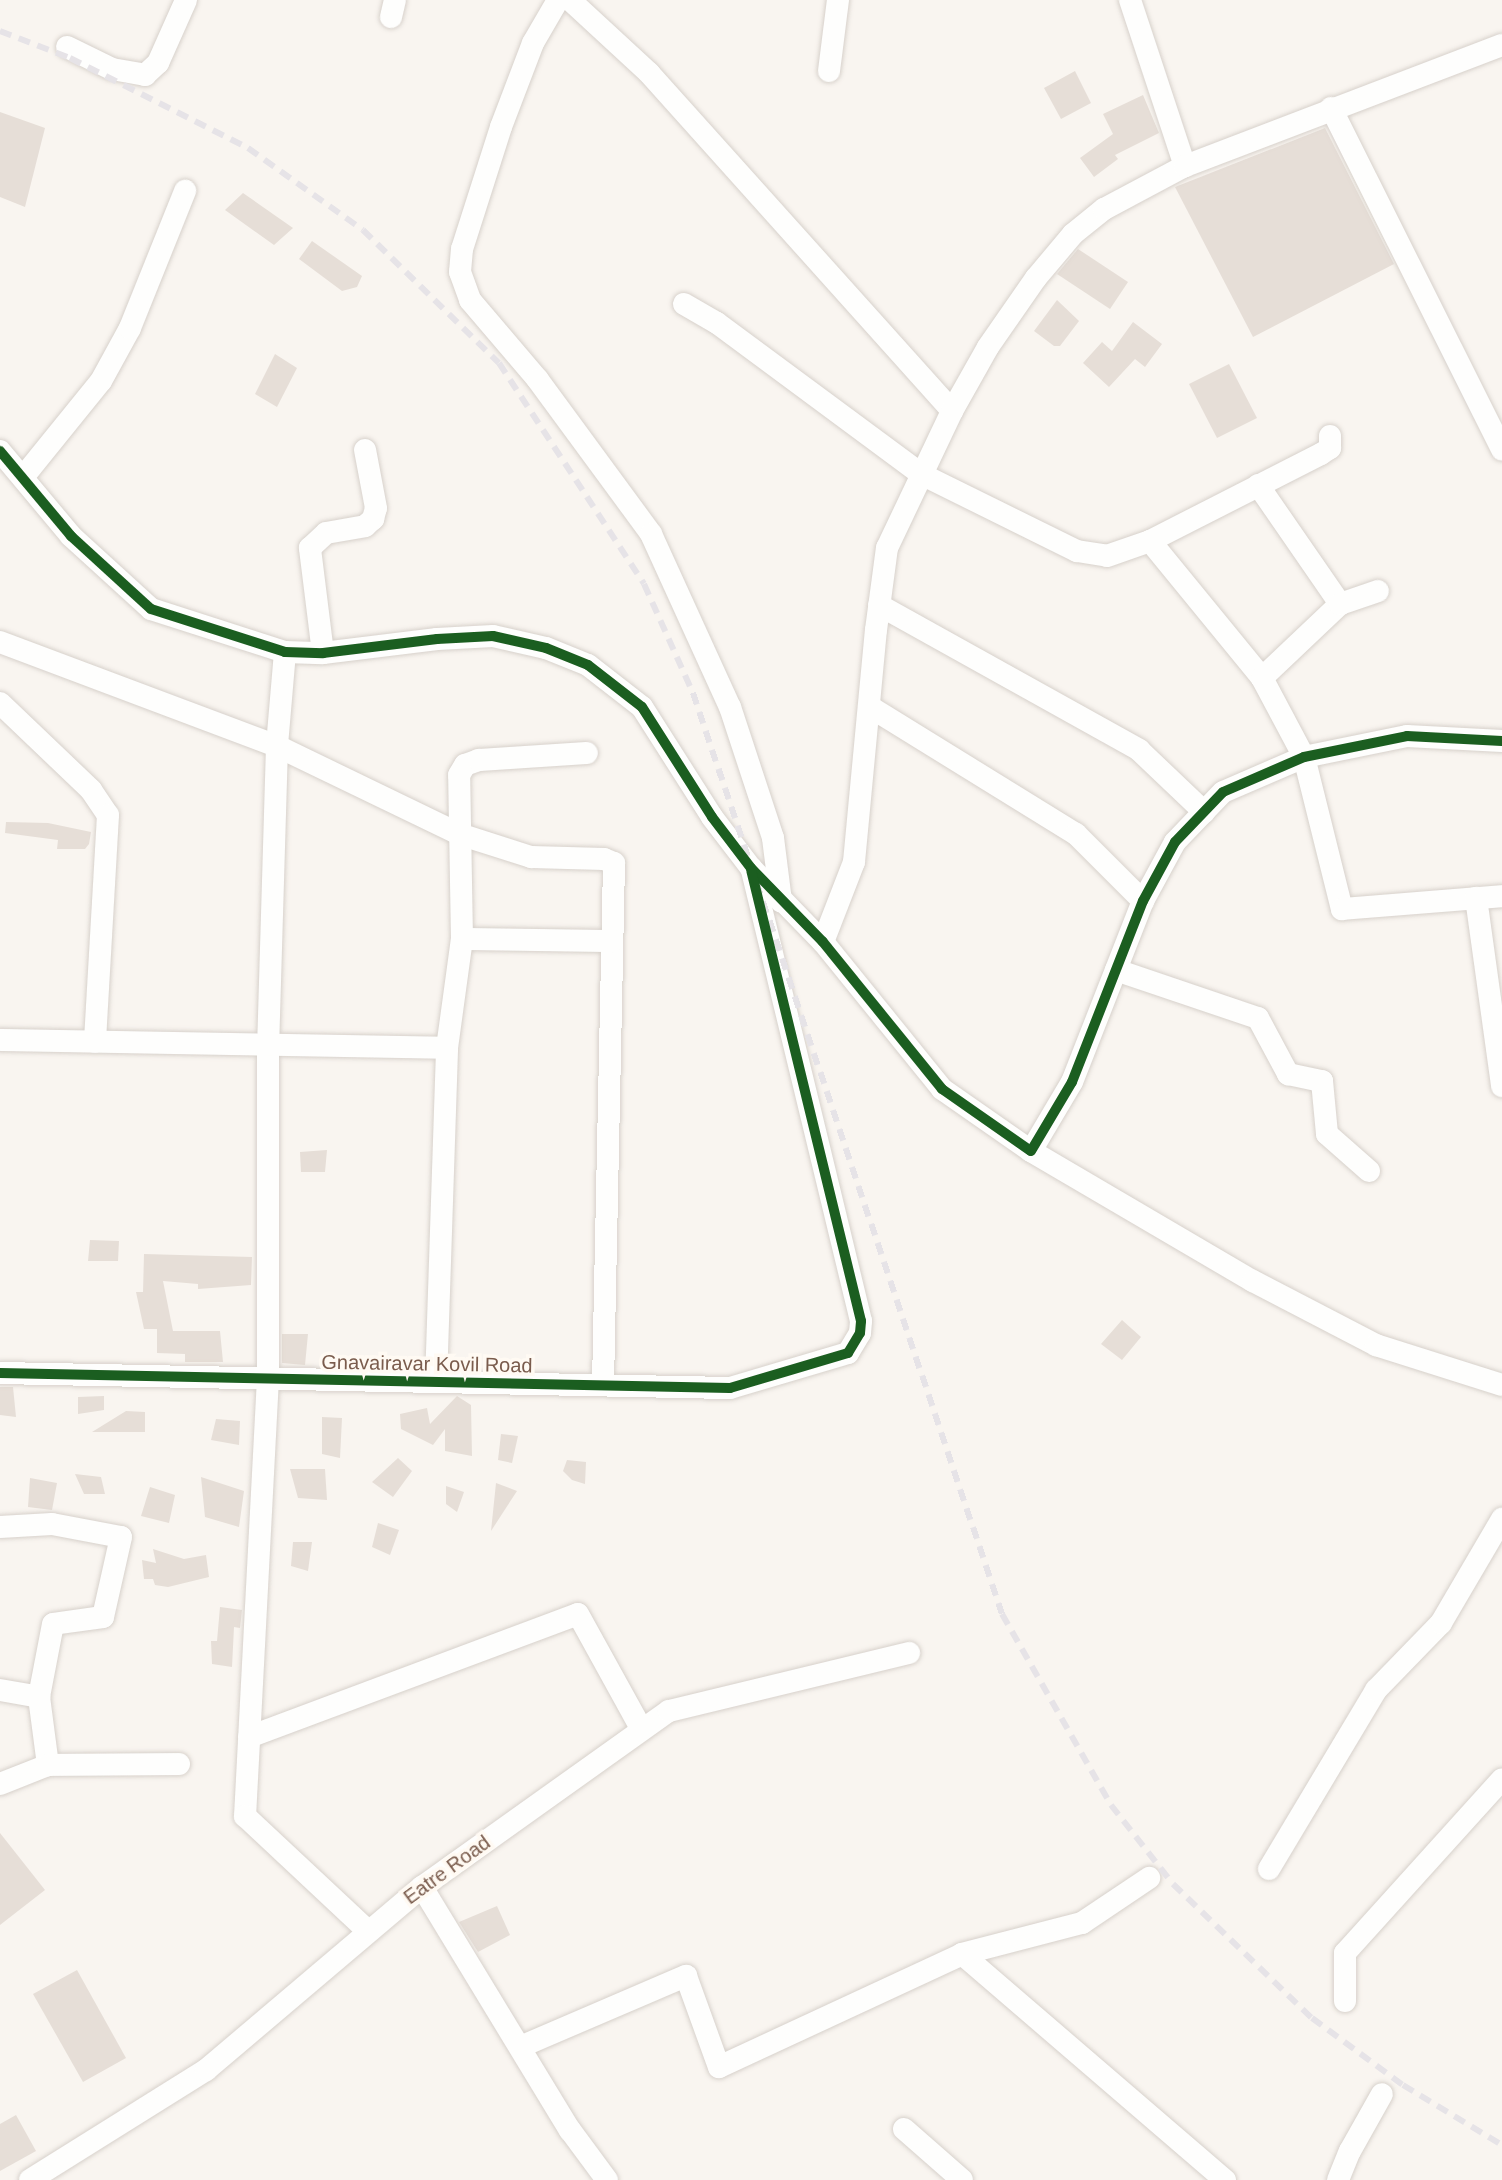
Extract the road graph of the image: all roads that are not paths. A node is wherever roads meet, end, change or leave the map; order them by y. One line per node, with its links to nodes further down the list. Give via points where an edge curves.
1 (186, 0): 7 (street, via 158,63 145,75 112,69)
2 (558, 0): 40 (street, via 533,43 501,127 462,249 460,272 470,300 538,380 651,534 730,707 773,838)
3 (570, 0): 13 (street, via 649,73)
4 (838, 0): 8 (street)
5 (1130, 0): 10 (street)
6 (1502, 45): 9 (street)
7 (67, 47)
8 (829, 71)
9 (1331, 108): 10 (street); 16 (street)
10 (1185, 166): 13 (street, via 1104,209 1073,234 988,347)
11 (185, 191): 19 (street, via 130,328 101,381)
12 (684, 304): 18 (street)
13 (952, 411): 18 (street)
14 (1330, 436): 20 (street, via 1330,448)
15 (365, 450): 27 (street, via 376,508 373,519 365,526 326,533 310,548)
16 (1502, 450)
17 (0, 451): 19 (street)
18 (921, 474): 21 (street, via 1077,551 1107,556); 24 (street, via 887,548)
19 (24, 476): 26 (street, via 71,536 151,609)
20 (1258, 485): 21 (street); 23 (street)
21 (1150, 541): 28 (street)
22 (1378, 591): 23 (street)
23 (1340, 604): 28 (street)
24 (879, 605): 30 (street); 35 (street, via 1139,750)
25 (0, 642): 32 (street)
26 (285, 652): 27 (street); 32 (street)
27 (323, 653): 37 (street, via 493,636 588,665 642,707)
28 (1262, 678): 34 (street)
29 (0, 703): 47 (street, via 91,790 108,815)
30 (870, 707): 41 (street, via 1076,834); 44 (street, via 854,862)
31 (1502, 741): 34 (street, via 1407,736)
32 (277, 746): 36 (street); 48 (street)
33 (587, 753): 36 (street, via 465,765 459,775)
34 (1304, 757): 35 (street, via 1223,792); 39 (street, via 1342,909)
35 (1204, 812): 41 (street, via 1175,842)
36 (459, 834): 42 (street); 43 (street, via 531,857 614,863)
37 (751, 868): 40 (street); 56 (street, Gnavairavar Kovil Road, via 860,1333 848,1353 730,1388)
38 (1502, 896): 39 (street)
39 (1476, 898): 50 (street)
40 (781, 901): 44 (street)
41 (1143, 901): 45 (street)
42 (462, 939): 43 (street); 49 (street)
43 (612, 941): 56 (street)
44 (823, 942): 51 (street, via 942,1089)
45 (1116, 970): 51 (street, via 1072,1082); 52 (street, via 1258,1018 1288,1074 1322,1081 1327,1134)
46 (0, 1040): 47 (street)
47 (95, 1042): 48 (street)
48 (268, 1045): 49 (street); 54 (street)
49 (447, 1048): 55 (street)
50 (1502, 1086)
51 (1031, 1151): 57 (street, via 1253,1281 1376,1345)
52 (1369, 1171)
53 (0, 1373): 54 (street, Gnavairavar Kovil Road)
54 (268, 1378): 55 (street, Gnavairavar Kovil Road); 64 (street)
55 (436, 1382): 56 (street, Gnavairavar Kovil Road)
56 (603, 1385)
57 (1502, 1385)
58 (1502, 1519): 69 (street, via 1441,1623 1376,1690)
59 (0, 1527): 62 (street, via 52,1524 121,1537 103,1617 53,1624)
60 (909, 1653): 63 (street, Eatre Road, via 669,1711)
61 (0, 1690): 62 (street)
62 (39, 1697): 66 (street)
63 (642, 1730): 64 (street, via 578,1614); 71 (street, Eatre Road)
64 (249, 1737): 72 (street, via 245,1816)
65 (179, 1764): 66 (street)
66 (48, 1765): 68 (street)
67 (1502, 1779): 74 (street, via 1345,1953)
68 (0, 1784)
69 (1269, 1869)
70 (1149, 1878): 73 (street, via 1082,1923)
71 (422, 1887): 72 (street, Eatre Road); 75 (street)
72 (367, 1930): 78 (street, Eatre Road, via 206,2070)
73 (962, 1954): 75 (street, via 719,2067 686,1976); 81 (street)
74 (1345, 2001)
75 (520, 2047): 79 (street)
76 (1382, 2094): 82 (street)
77 (904, 2129): 80 (street)
78 (30, 2180)
79 (607, 2180)
80 (962, 2180)
81 (1225, 2180)
82 (1338, 2180)

